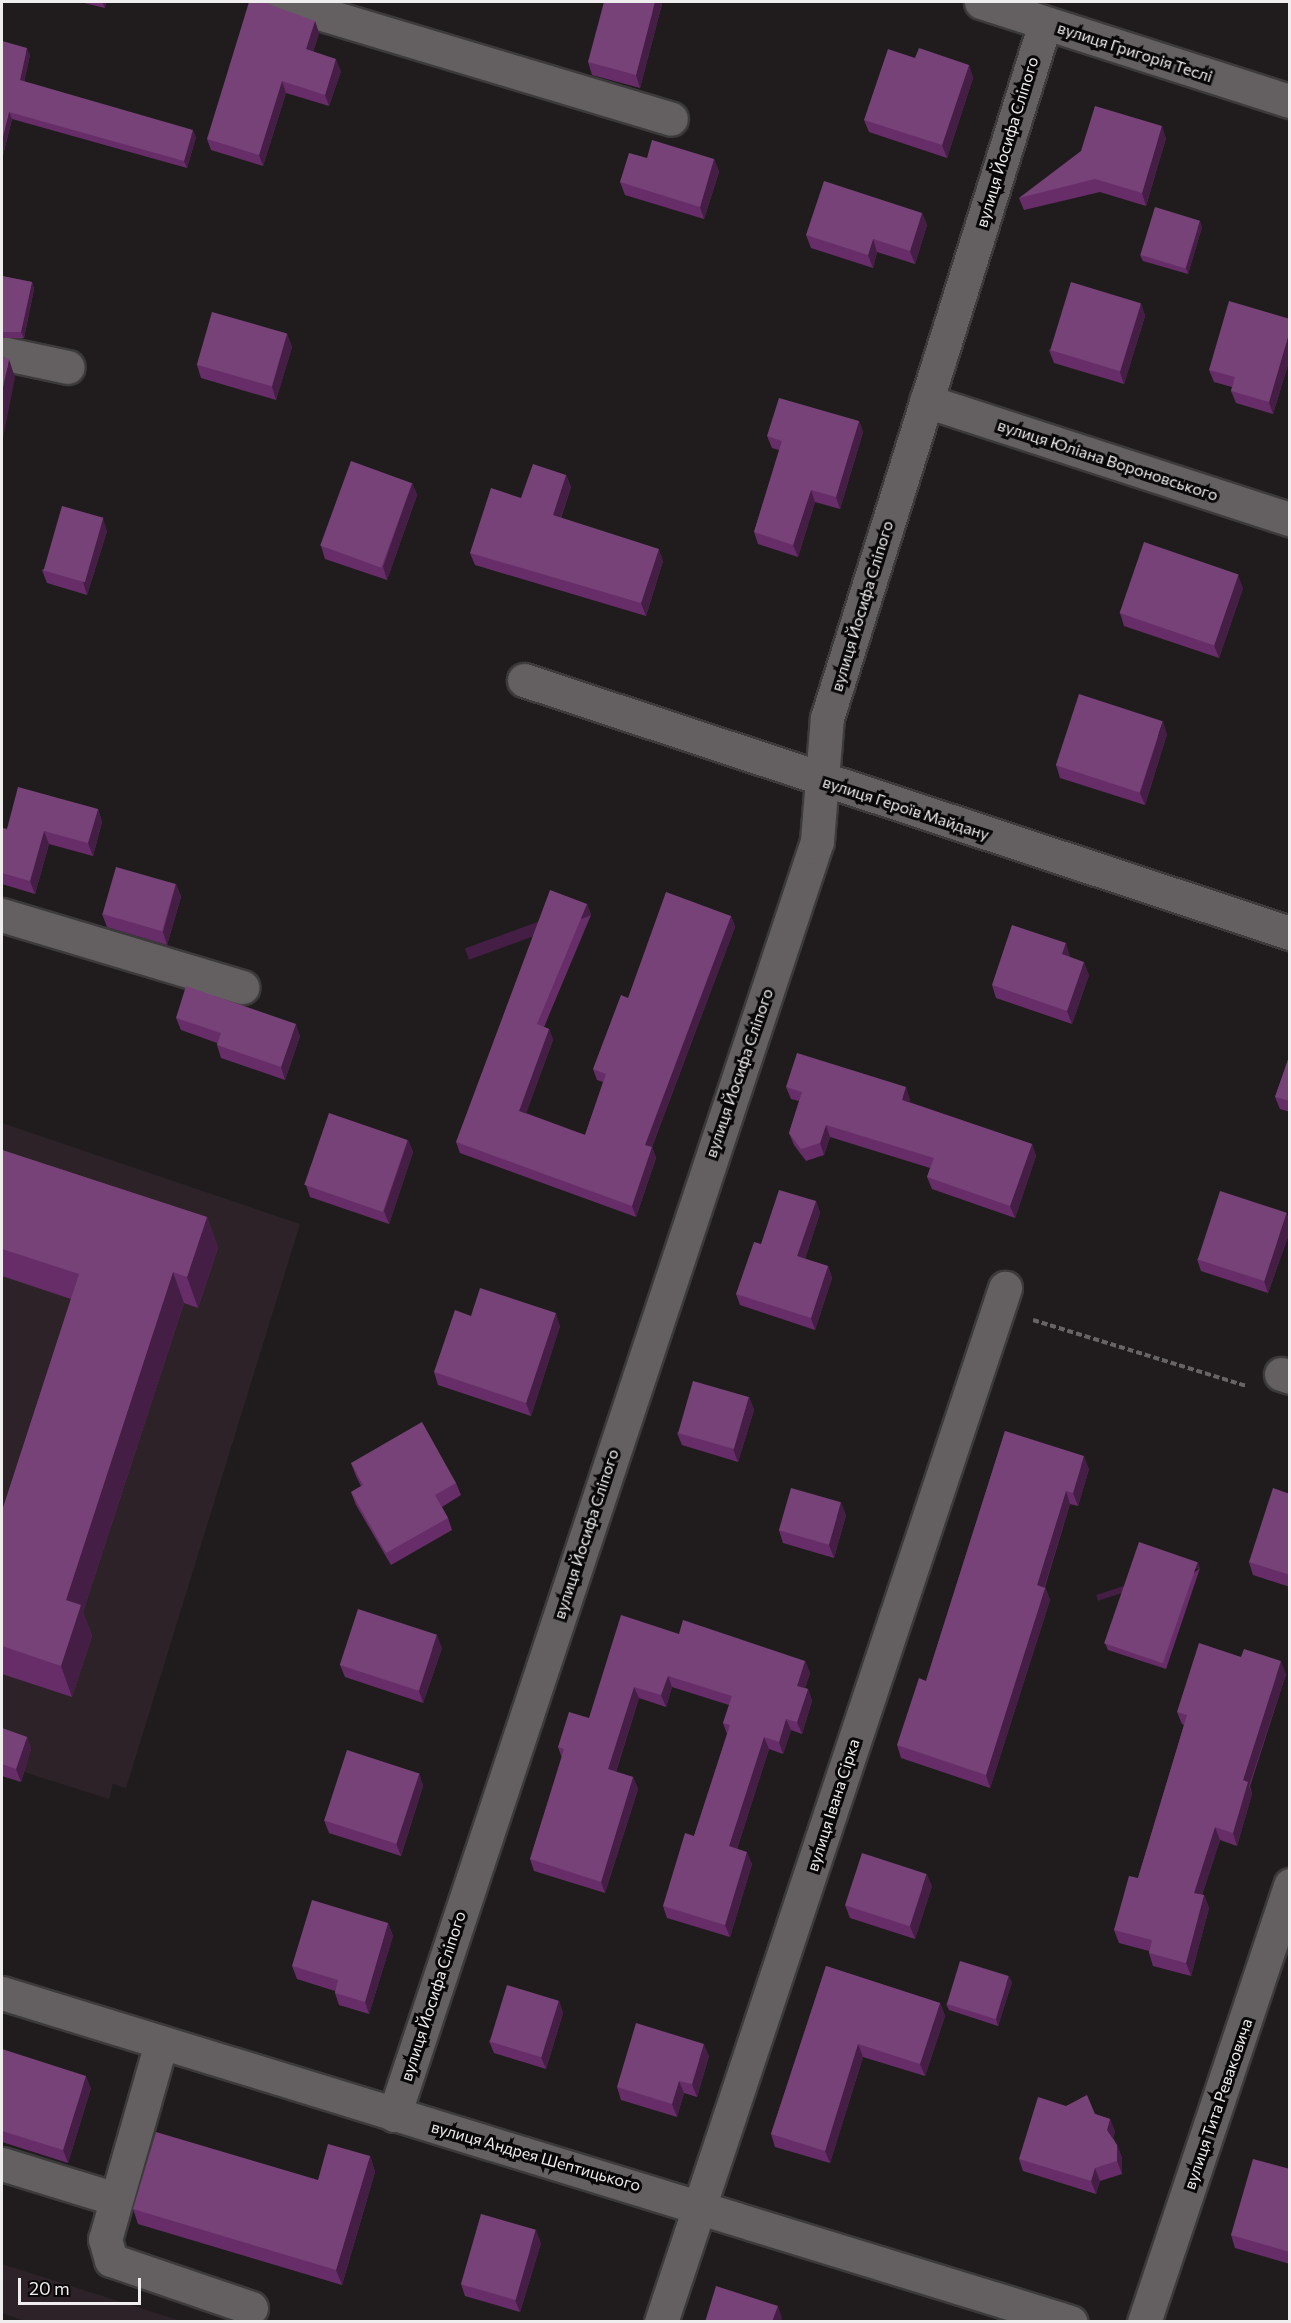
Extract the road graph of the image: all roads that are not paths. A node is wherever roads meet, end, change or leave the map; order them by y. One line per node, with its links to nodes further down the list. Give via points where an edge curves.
1 (282, 2): 5 (street)
2 (981, 2): 3 (street, вулиця Григорія Теслі)
3 (1045, 23): 4 (street, вулиця Григорія Теслі); 8 (street, вулиця Йосифа Сліпого)
4 (1290, 101)
5 (671, 119)
6 (2, 352): 7 (street)
7 (68, 367)
8 (926, 401): 9 (street, вулиця Юліана Вороновського); 11 (street, вулиця Йосифа Сліпого, via 826,718)
9 (1290, 519)
10 (524, 680): 11 (street, вулиця Героїв Майдану)
11 (822, 780): 13 (street, вулиця Героїв Майдану); 19 (street, вулиця Йосифа Сліпого, via 817,841)
12 (2, 915): 14 (street)
13 (1290, 933)
14 (242, 987)
15 (1001, 1299): 22 (street, вулиця Івана Сірка)
16 (1290, 1885): 26 (street, вулиця Тита Реваковича)
17 (2, 1993): 18 (street, вулиця Андрея Шептицького)
18 (161, 2043): 19 (street, вулиця Андрея Шептицького); 21 (street)
19 (394, 2115): 22 (street, вулиця Андрея Шептицького)
20 (2, 2164): 21 (street)
21 (116, 2199): 23 (street, via 105,2239 111,2260)
22 (700, 2204): 24 (street, вулиця Івана Сірка); 25 (street, вулиця Андрея Шептицького)
23 (251, 2308)
24 (661, 2322)
25 (1071, 2322)
26 (1144, 2322)

